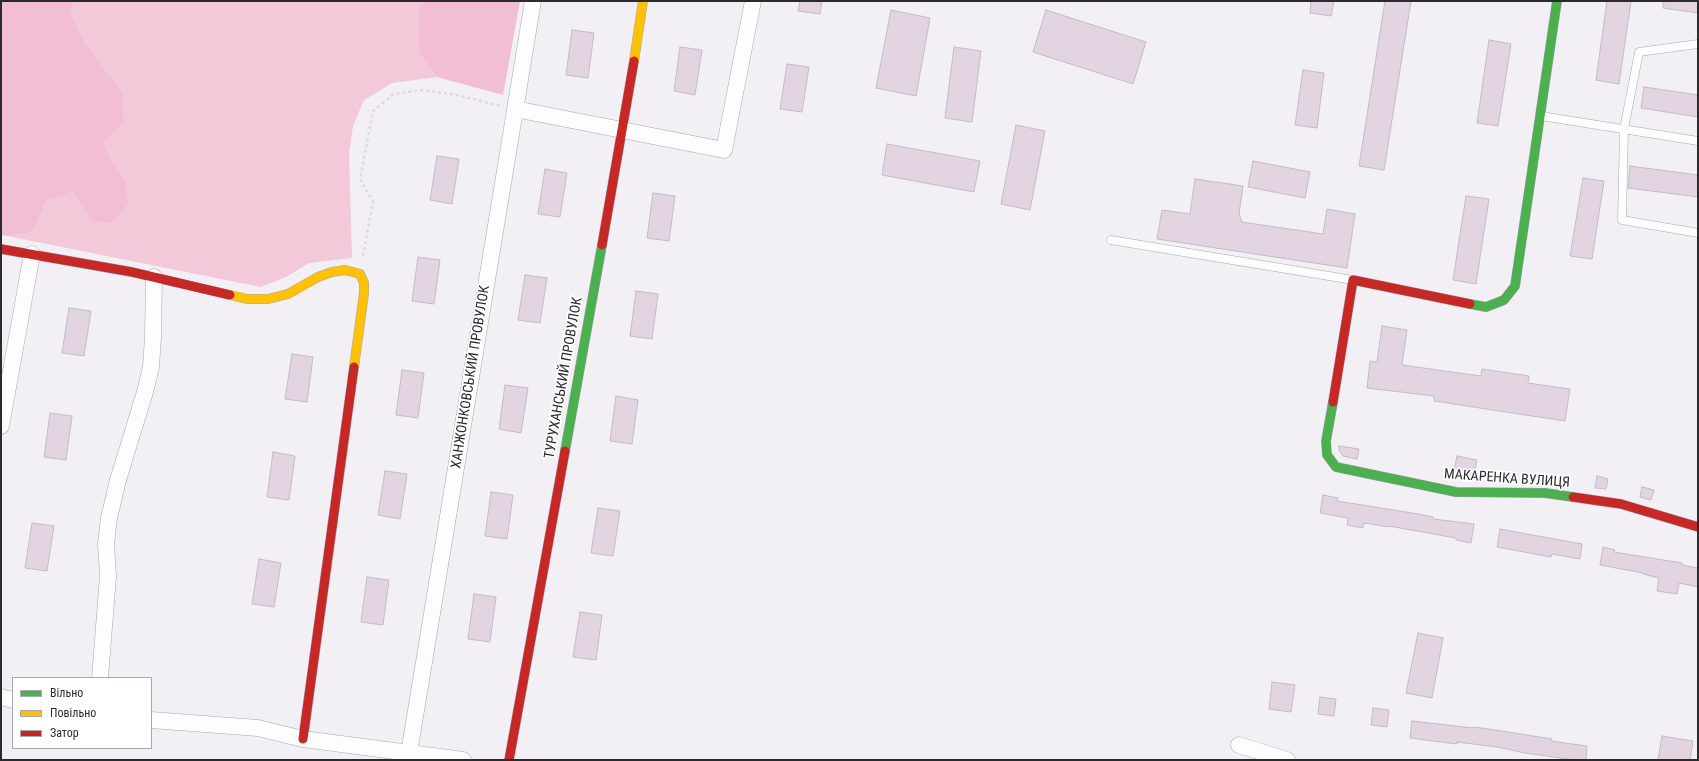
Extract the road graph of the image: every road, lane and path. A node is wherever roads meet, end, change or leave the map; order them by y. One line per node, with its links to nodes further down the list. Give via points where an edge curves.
1 (533, 1): 6 (street, ХАНЖОНКОВСЬКИЙ ПРОВУЛОК)
2 (643, 1): 9 (street, ТУРУХАНСЬКИЙ ПРОВУЛОК)
3 (753, 1): 9 (street, via 724,150)
4 (1557, 1): 7 (street)
5 (1698, 44): 8 (lane, via 1639,52)
6 (515, 109): 9 (street); 15 (path, via 457,95 422,90 394,94 373,111 360,179 373,202); 26 (street, ХАНЖОНКОВСЬКИЙ ПРОВУЛОК)
7 (1540, 116): 8 (lane); 17 (street, via 1515,286 1504,300 1486,307)
8 (1624, 129): 10 (lane); 11 (lane, via 1622,220)
9 (623, 130): 28 (street, ТУРУХАНСЬКИЙ ПРОВУЛОК)
10 (1698, 142)
11 (1698, 233)
12 (1111, 240): 17 (lane)
13 (1, 249): 14 (street)
14 (32, 254): 16 (street); 18 (street)
15 (360, 274): 16 (street, via 345,270 332,272 288,294 268,299 247,299); 24 (street, via 364,283 364,294)
16 (154, 277): 20 (street, via 151,367 118,480 107,531 108,576)
17 (1353, 280): 19 (street, МАКАРЕНКА ВУЛИЦЯ, via 1326,441 1327,455 1336,467 1456,492 1545,494 1621,504)
18 (1, 426)
19 (1698, 527)
20 (100, 677)
21 (1, 697): 22 (street)
22 (12, 700)
23 (152, 720): 24 (street, via 258,728)
24 (303, 739): 26 (street)
25 (1239, 745): 29 (street)
26 (415, 756): 27 (street)
27 (463, 760)
28 (509, 760)
29 (1287, 760)

